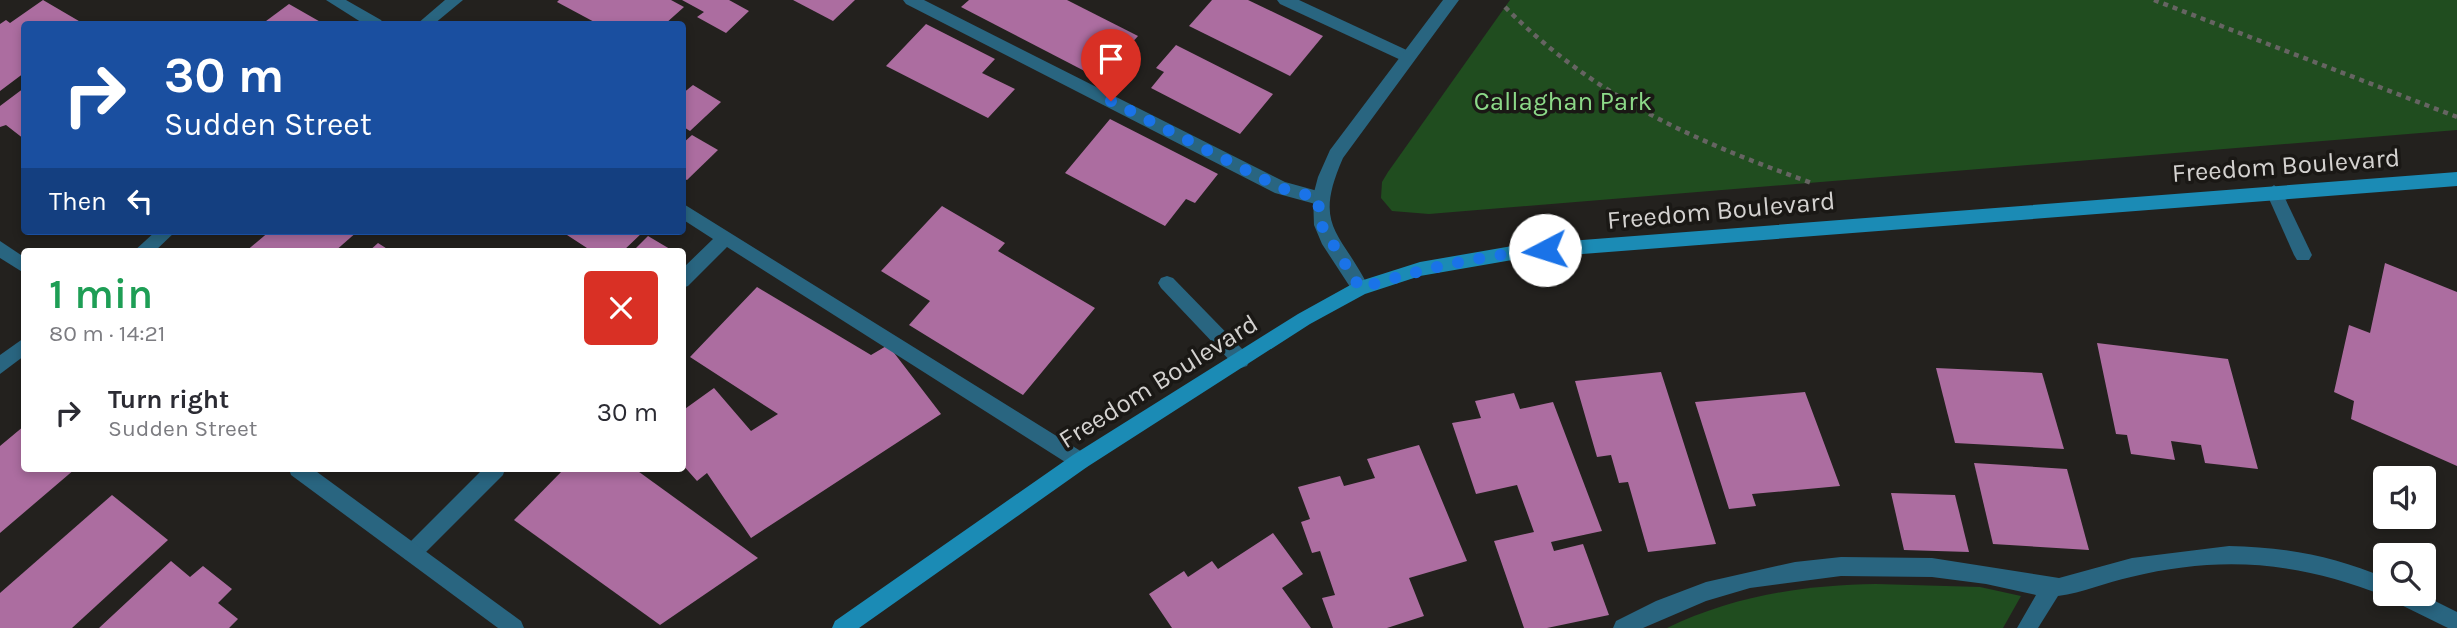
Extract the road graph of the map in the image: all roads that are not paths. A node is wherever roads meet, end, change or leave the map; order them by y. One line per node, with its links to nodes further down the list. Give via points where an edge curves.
1 (334, 0): 6 (street)
2 (455, 0): 7 (street)
3 (911, 0): 11 (street, via 1281,188)
4 (1284, 0): 8 (street)
5 (1451, 0): 8 (street)
6 (371, 21)
7 (428, 21)
8 (1408, 57): 11 (street, via 1336,155)
9 (2457, 179): 10 (main road, Freedom Boulevard)
10 (2274, 192): 17 (street); 21 (main road, Freedom Boulevard, via 1518,252 1420,269)
11 (1318, 198): 21 (street, via 1320,223)
12 (686, 212): 14 (street)
13 (162, 235): 16 (street)
14 (726, 237): 19 (street); 25 (street)
15 (0, 248): 18 (street)
16 (147, 248)
17 (2303, 255)
18 (21, 264)
19 (686, 277)
20 (1167, 283): 23 (street)
21 (1360, 288): 23 (main road, Freedom Boulevard)
22 (21, 348): 24 (street)
23 (1241, 360): 25 (main road, Freedom Boulevard)
24 (0, 366)
25 (1080, 461): 34 (main road, Freedom Boulevard)
26 (302, 472): 28 (street)
27 (493, 472): 28 (street)
28 (412, 553): 33 (street)
29 (2373, 583): 30 (street, via 2304,559 2243,554 2134,567)
30 (2052, 587): 35 (street, via 1926,569 1803,570 1708,590); 36 (street)
31 (2424, 606): 32 (street)
32 (2457, 622)
33 (514, 628)
34 (842, 628)
35 (1623, 628)
36 (2027, 628)

